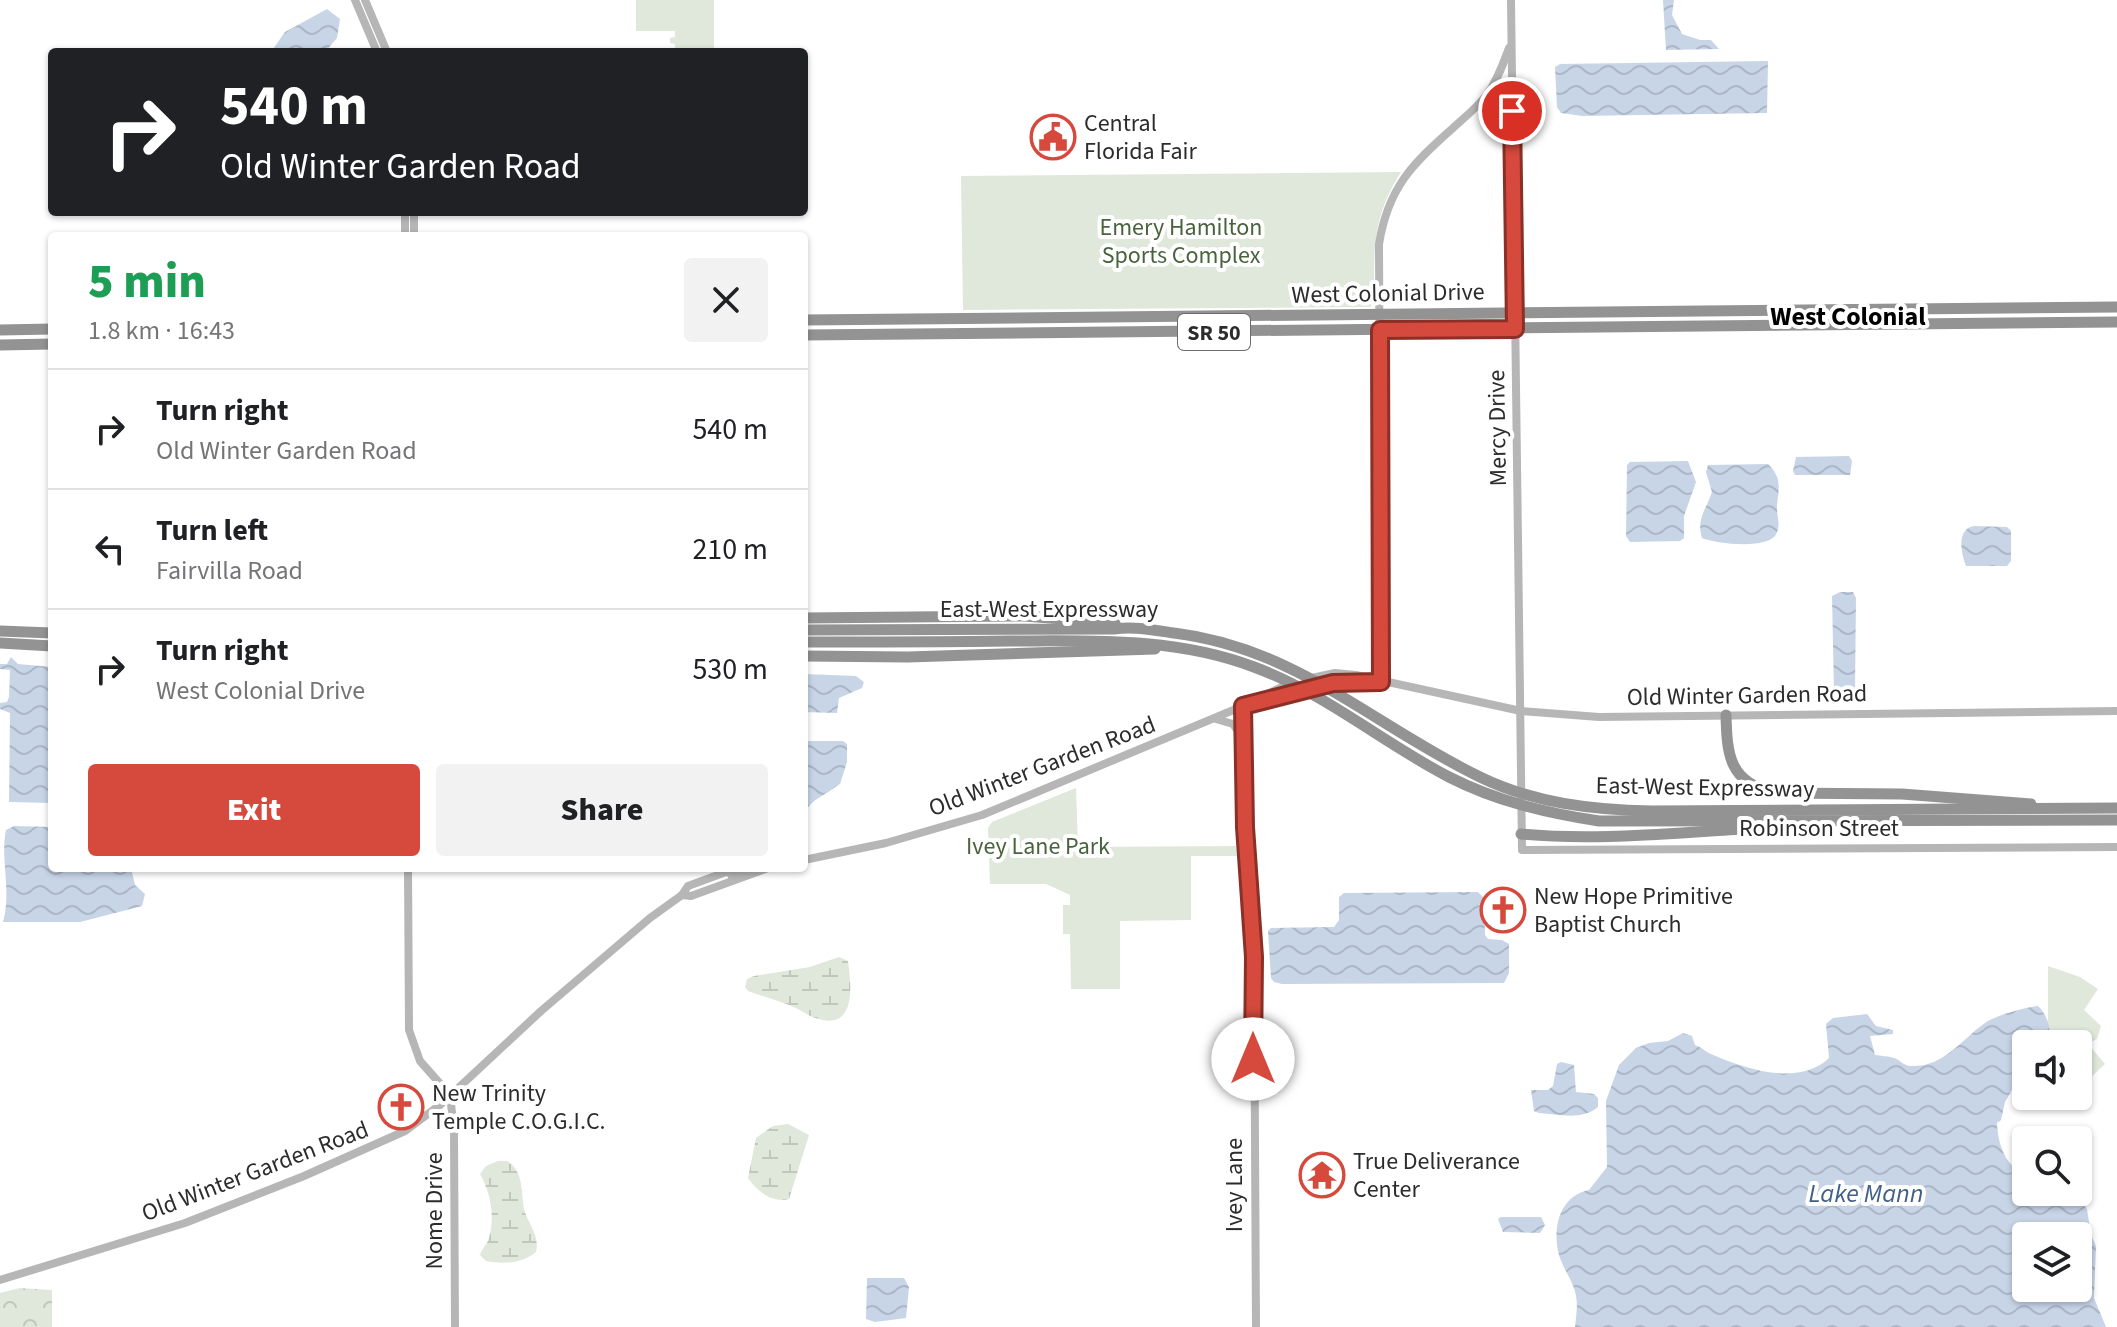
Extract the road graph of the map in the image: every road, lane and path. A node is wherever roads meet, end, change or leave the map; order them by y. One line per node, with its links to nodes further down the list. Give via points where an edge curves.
1 (355, 0): 5 (street)
2 (365, 0): 6 (street)
3 (1511, 0): 4 (street, Mercy Drive)
4 (1511, 42): 7 (street, Mercy Drive); 8 (street)
5 (375, 48)
6 (385, 48)
7 (1512, 69): 8 (street); 14 (street, Mercy Drive)
8 (1501, 71): 15 (street, via 1479,103 1420,157 1392,196 1379,244)
9 (2117, 307): 11 (highway, West Colonial Drive / SR 50)
10 (1989, 308): 11 (highway, West Colonial Drive / SR 50); 12 (highway, West Colonial Drive / SR 50); 21 (highway, via 1945,314)
11 (2059, 308): 22 (highway, via 2051,318 2017,319)
12 (1870, 310): 13 (highway, West Colonial Drive / SR 50); 23 (highway, via 1865,319 1823,321)
13 (1743, 311): 14 (highway, West Colonial Drive / SR 50); 24 (highway, via 1695,317)
14 (1515, 313): 15 (highway, West Colonial Drive / SR 50); 27 (street, Mercy Drive)
15 (1379, 315): 16 (highway, West Colonial Drive / SR 50); 29 (street)
16 (1082, 317): 17 (highway, West Colonial Drive / SR 50); 30 (highway)
17 (883, 319): 19 (highway, West Colonial Drive / SR 50); 33 (highway, via 852,324)
18 (808, 320): 19 (highway, West Colonial Drive / SR 50)
19 (837, 320): 31 (highway, via 833,329)
20 (2117, 322): 22 (highway, West Colonial Drive / SR 50)
21 (1941, 324): 22 (highway, West Colonial Drive / SR 50); 23 (highway, West Colonial Drive / SR 50)
22 (2011, 324)
23 (1820, 326): 24 (highway, West Colonial Drive / SR 50)
24 (1691, 327): 27 (highway, West Colonial Drive / SR 50)
25 (31, 329): 26 (highway); 28 (highway); 35 (highway, via 21,339)
26 (48, 329)
27 (1515, 329): 29 (highway, West Colonial Drive / SR 50); 50 (street, Mercy Drive)
28 (0, 330)
29 (1380, 330): 30 (highway, West Colonial Drive / SR 50); 48 (street)
30 (1082, 333): 33 (highway, West Colonial Drive / SR 50)
31 (808, 334)
32 (808, 335): 33 (highway, West Colonial Drive / SR 50)
33 (847, 335)
34 (48, 342): 35 (highway)
35 (0, 344)
36 (808, 618): 38 (highway, via 1024,616)
37 (0, 624): 41 (highway)
38 (1127, 627): 39 (highway, East-West Expressway); 55 (highway, East-West Expressway, via 1203,637 1289,666 1440,756 1505,788 1544,799 1612,810)
39 (808, 630)
40 (0, 631): 41 (highway)
41 (39, 633): 42 (highway)
42 (48, 633)
43 (808, 642): 46 (highway, East-West Expressway, via 1130,641)
44 (0, 646): 45 (highway)
45 (48, 646)
46 (1175, 646): 47 (highway, via 923,657); 58 (highway, East-West Expressway, via 1272,673 1448,776 1545,812 1622,823)
47 (808, 656)
48 (1381, 682): 49 (street, Old Winter Garden Road, via 1356,675 1321,675 1283,685); 50 (street, Old Winter Garden Road)
49 (1243, 706): 53 (street, Old Winter Garden Road); 54 (street, Ivey Lane)
50 (1521, 711): 52 (street, Old Winter Garden Road, via 1599,717); 59 (street, Mercy Drive)
51 (2117, 711): 52 (street, Old Winter Garden Road)
52 (1726, 715): 55 (highway, via 1730,761 1758,789 1970,797)
53 (1215, 718): 54 (street, via 1233,724); 62 (street, Old Winter Garden Road, via 982,815)
54 (1243, 739): 70 (street, Ivey Lane, via 1254,957)
55 (2044, 807): 56 (highway, East-West Expressway)
56 (2117, 808)
57 (2117, 820): 58 (highway, East-West Expressway)
58 (1927, 821): 59 (highway, via 1607,838)
59 (1521, 834): 61 (street, Mercy Drive)
60 (2117, 847): 61 (street, Robinson Street)
61 (1522, 850)
62 (808, 859)
63 (408, 872): 67 (street, via 409,1030 420,1061)
64 (722, 872): 66 (street, Old Winter Garden Road, via 688,886)
65 (754, 872): 66 (street, Old Winter Garden Road)
66 (686, 896): 67 (street, Old Winter Garden Road, via 612,949)
67 (450, 1095): 68 (street, Old Winter Garden Road, via 391,1139 287,1183 185,1223); 69 (street, Nome Drive)
68 (0, 1280)
69 (455, 1327)
70 (1256, 1327)

